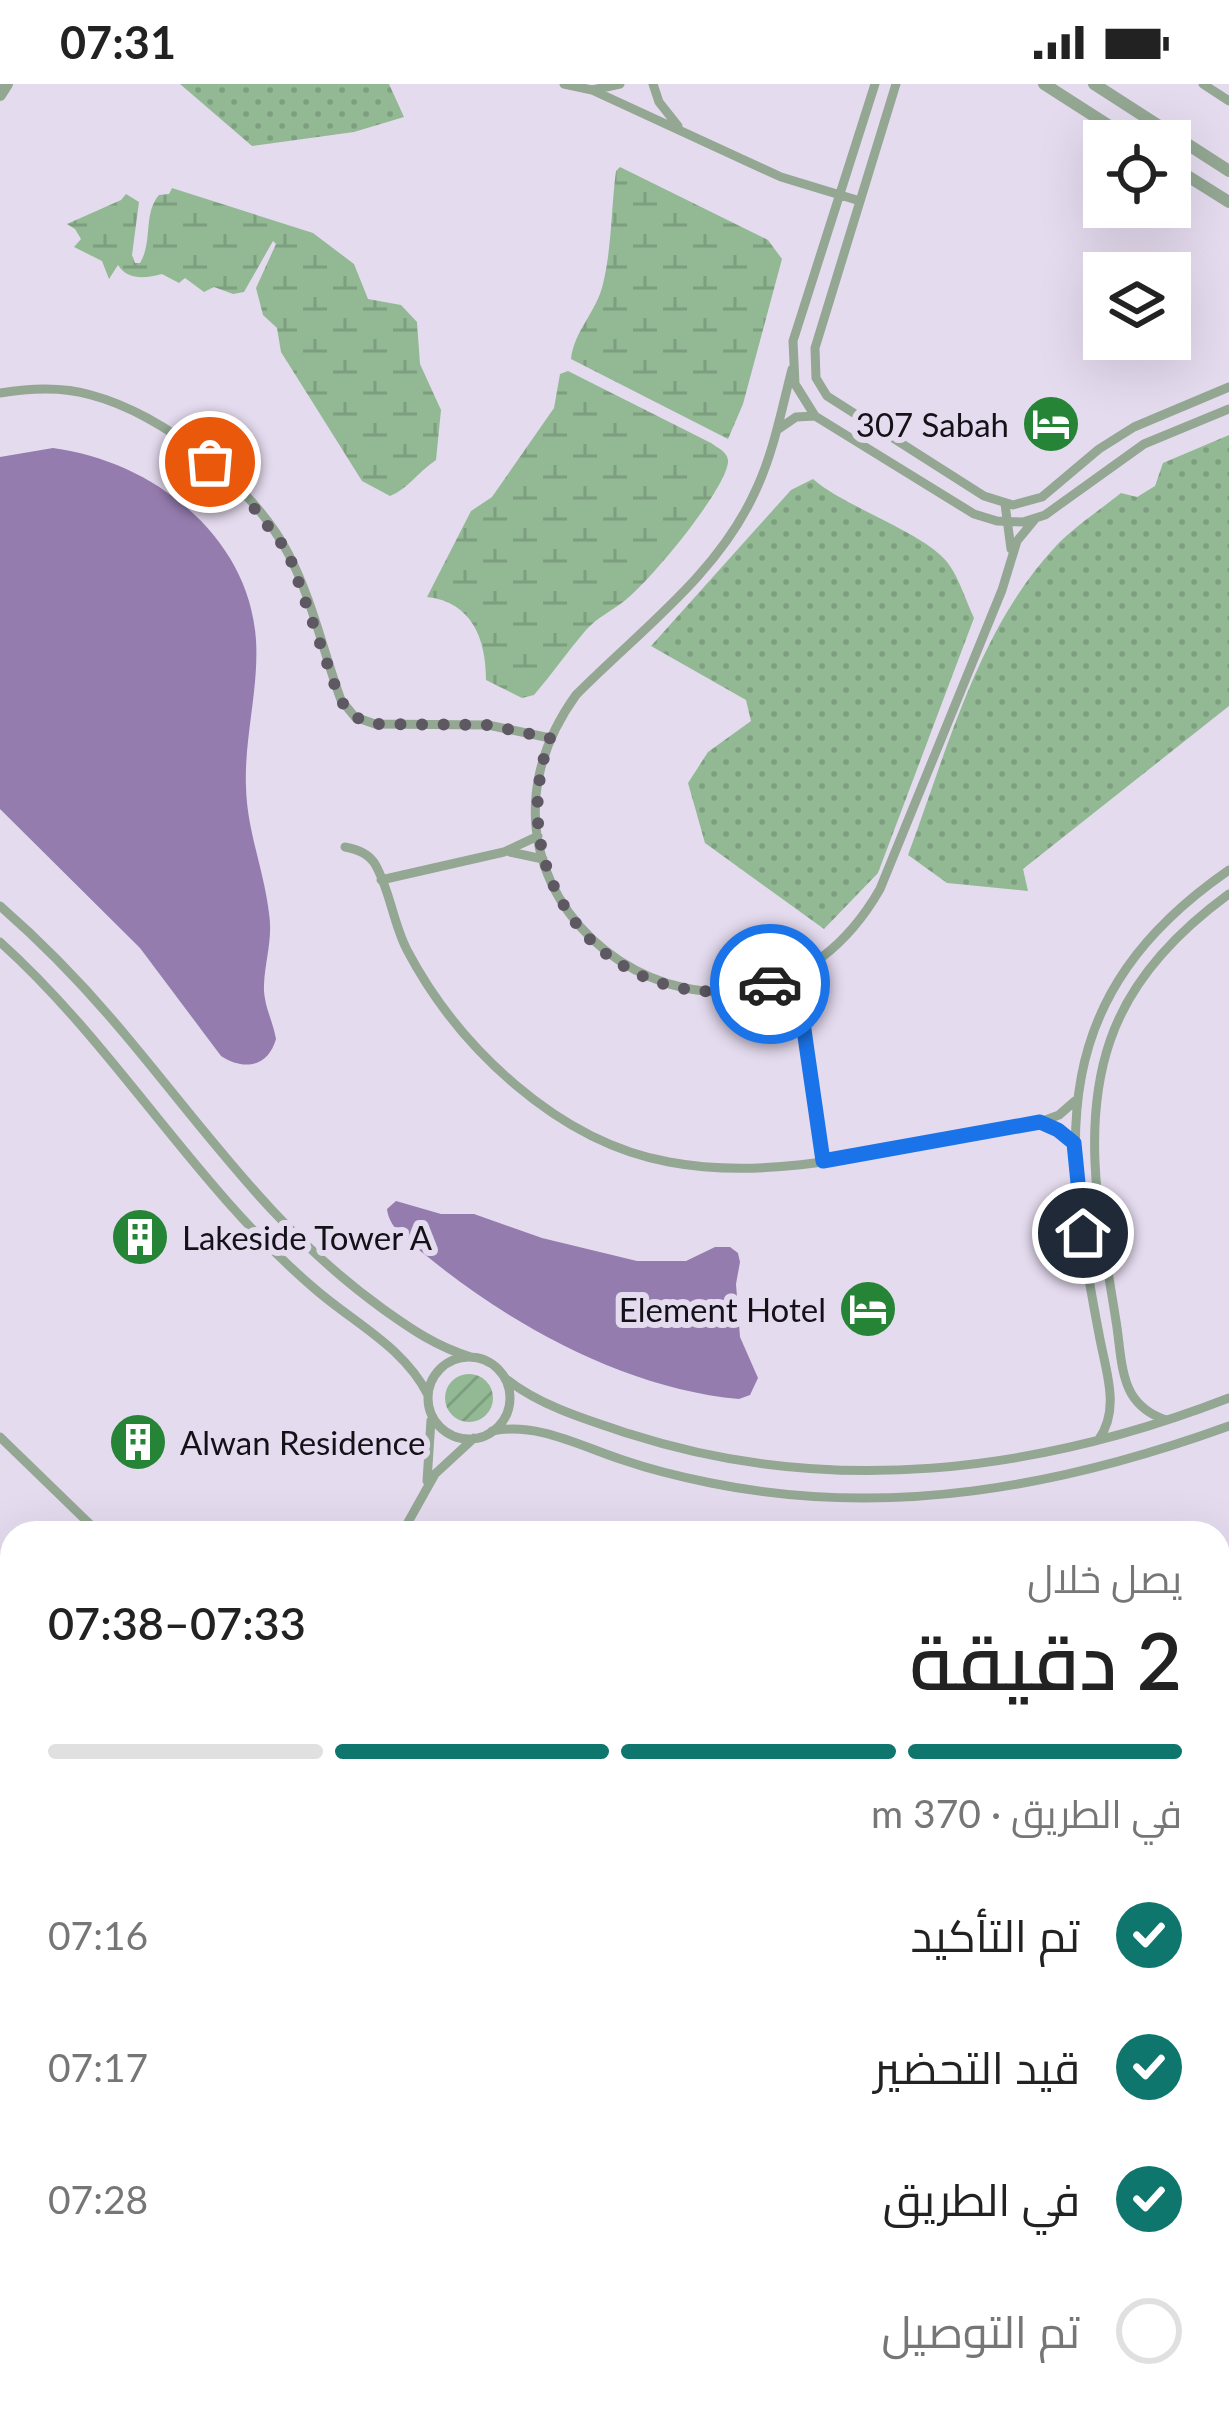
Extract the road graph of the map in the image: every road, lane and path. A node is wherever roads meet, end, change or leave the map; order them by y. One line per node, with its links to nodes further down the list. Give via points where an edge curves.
1 (7, 84): 11 (street)
2 (564, 84): 10 (street)
3 (620, 84): 10 (street)
4 (653, 84): 14 (street, via 665,112)
5 (875, 84): 17 (street)
6 (896, 84): 18 (street)
7 (1044, 84): 13 (street)
8 (1094, 84): 15 (street)
9 (1203, 84): 12 (street)
10 (592, 90): 14 (street)
11 (0, 95)
12 (1229, 100)
13 (1100, 120)
14 (691, 137): 17 (street)
15 (1229, 171)
16 (1191, 178): 19 (street)
17 (839, 196): 18 (street); 20 (street, via 796,329)
18 (860, 201): 26 (street, via 814,348 816,378 835,402)
19 (1229, 202)
20 (792, 370): 24 (street); 25 (street)
21 (1229, 387): 26 (street, via 1117,437 1042,497)
22 (0, 393): 30 (street, via 56,389 114,402 227,478 288,552 340,700 355,717 488,725)
23 (1229, 409): 27 (street, via 1144,444)
24 (815, 416): 25 (street); 28 (street, via 974,514)
25 (777, 430): 30 (street, via 754,496 717,555 576,695)
26 (1005, 504): 28 (street)
27 (1036, 518): 28 (street); 29 (street)
28 (1010, 523): 29 (street)
29 (1011, 560): 40 (street, via 880,889 842,941)
30 (550, 738): 31 (street, via 538,780)
31 (538, 836): 33 (street); 34 (street)
32 (345, 847): 36 (street, via 366,854)
33 (504, 853): 34 (street); 36 (street)
34 (543, 859): 41 (street, via 573,922 644,977 710,992)
35 (1229, 870): 47 (street, via 1176,911 1131,962 1095,1028)
36 (380, 880): 53 (street, via 403,941 454,1022 512,1082 565,1119 666,1162 745,1168)
37 (1229, 895): 60 (street, via 1144,976 1108,1045 1096,1102 1099,1210 1127,1384 1146,1411)
38 (0, 906): 44 (street)
39 (0, 942): 45 (street)
40 (805, 969): 41 (street); 42 (street)
41 (786, 979): 42 (street)
42 (802, 1016): 53 (street)
43 (139, 1024): 44 (street)
44 (126, 1036): 49 (street)
45 (102, 1049): 46 (street); 52 (street)
46 (92, 1059)
47 (1075, 1102): 50 (street); 51 (street)
48 (204, 1106): 49 (street)
49 (192, 1118): 55 (street, via 314,1255 416,1332)
50 (1040, 1122): 51 (street); 53 (street)
51 (1074, 1143): 65 (street, via 1111,1399)
52 (187, 1154): 54 (street); 57 (street, via 276,1255 406,1362)
53 (823, 1161)
54 (176, 1164)
55 (470, 1357): 56 (street); 57 (street, via 446,1364)
56 (505, 1378): 62 (street, via 509,1402); 65 (street, via 537,1399 641,1437 785,1467 946,1469)
57 (428, 1395): 59 (street)
58 (1229, 1398): 60 (street)
59 (431, 1414): 64 (street, via 453,1436); 66 (street)
60 (1166, 1420): 65 (street)
61 (1229, 1426): 62 (street, via 1045,1481 885,1499 729,1486 530,1429)
62 (492, 1431): 64 (street)
63 (0, 1437): 67 (street)
64 (474, 1438): 66 (street)
65 (1097, 1442)
66 (425, 1486): 68 (street)
67 (87, 1521)
68 (408, 1521)

